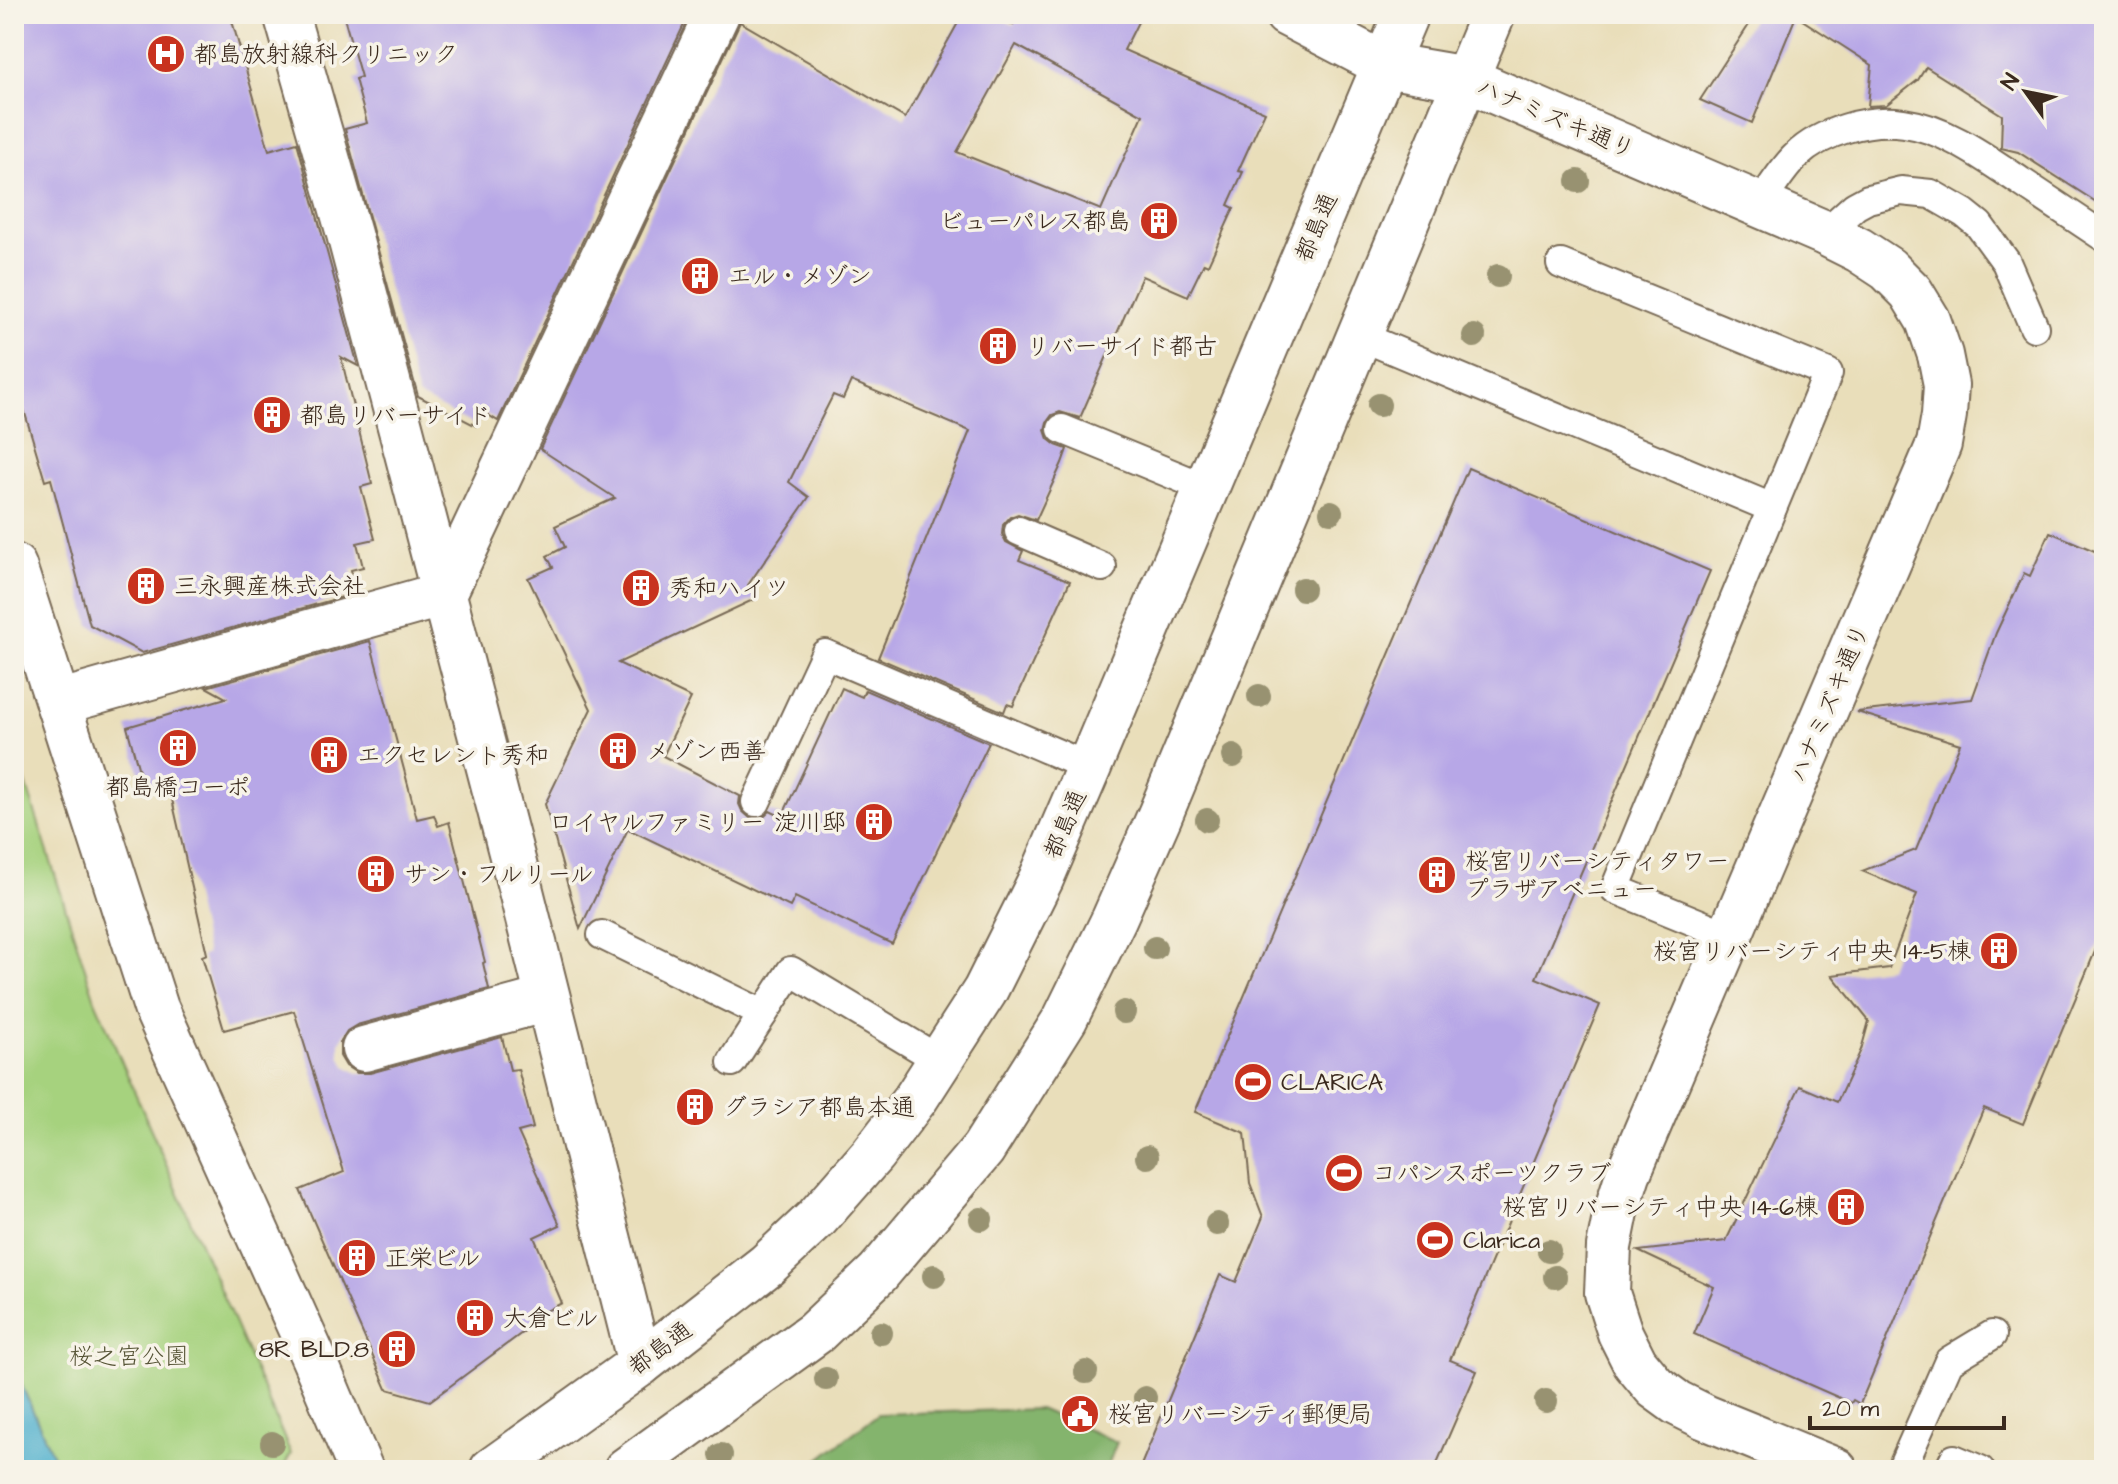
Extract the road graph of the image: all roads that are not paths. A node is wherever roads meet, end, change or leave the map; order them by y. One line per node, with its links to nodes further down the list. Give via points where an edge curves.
1 (286, 14): 20 (street)
2 (717, 14): 20 (street)
3 (1287, 14): 6 (street, ハナミズキ通り)
4 (1406, 14): 6 (street, 都島通)
5 (1493, 14): 7 (street)
6 (1385, 65): 7 (street, ハナミズキ通り); 15 (street, 都島通)
7 (1466, 79): 8 (street, ハナミズキ通り); 13 (street)
8 (1759, 205): 9 (street, ハナミズキ通り); 10 (lane, via 1795,157 1816,142 1868,123 1904,123 1986,159)
9 (1825, 233): 12 (lane, via 1868,199 1901,191 1931,194 1979,225 2006,262); 25 (street, ハナミズキ通り, via 1888,269 1911,292 1940,355 1944,415 1939,444)
10 (2104, 237)
11 (1561, 264): 16 (lane, via 1828,373)
12 (2034, 327)
13 (1360, 336): 16 (lane); 35 (street, via 1114,919 1065,1019 999,1124 878,1273 815,1333)
14 (1062, 429): 15 (lane)
15 (1206, 488): 22 (street, 都島通)
16 (1772, 508): 25 (lane, via 1615,889)
17 (1019, 531): 19 (lane)
18 (14, 566): 21 (street)
19 (1102, 567)
20 (444, 594): 21 (street); 26 (street)
21 (58, 703): 33 (street, via 156,1008)
22 (1089, 767): 23 (lane, via 825,654); 29 (street, 都島通, via 985,991)
23 (756, 802)
24 (602, 935): 27 (lane)
25 (1730, 936): 36 (street, ハナミズキ通り, via 1628,1174 1609,1247 1607,1293 1635,1363 1655,1387 1705,1417)
26 (547, 999): 28 (street); 32 (street)
27 (763, 1014): 29 (lane, via 791,971); 30 (lane)
28 (364, 1049)
29 (941, 1061): 32 (street, 都島通, via 873,1154 816,1219 767,1265)
30 (732, 1062)
31 (1992, 1335): 37 (lane, via 1949,1361)
32 (640, 1364): 34 (street, 都島通)
33 (361, 1470)
34 (492, 1470)
35 (626, 1470)
36 (1835, 1470)
37 (1901, 1470)
38 (1949, 1470): 39 (lane, via 1954,1459)
39 (1980, 1470)

